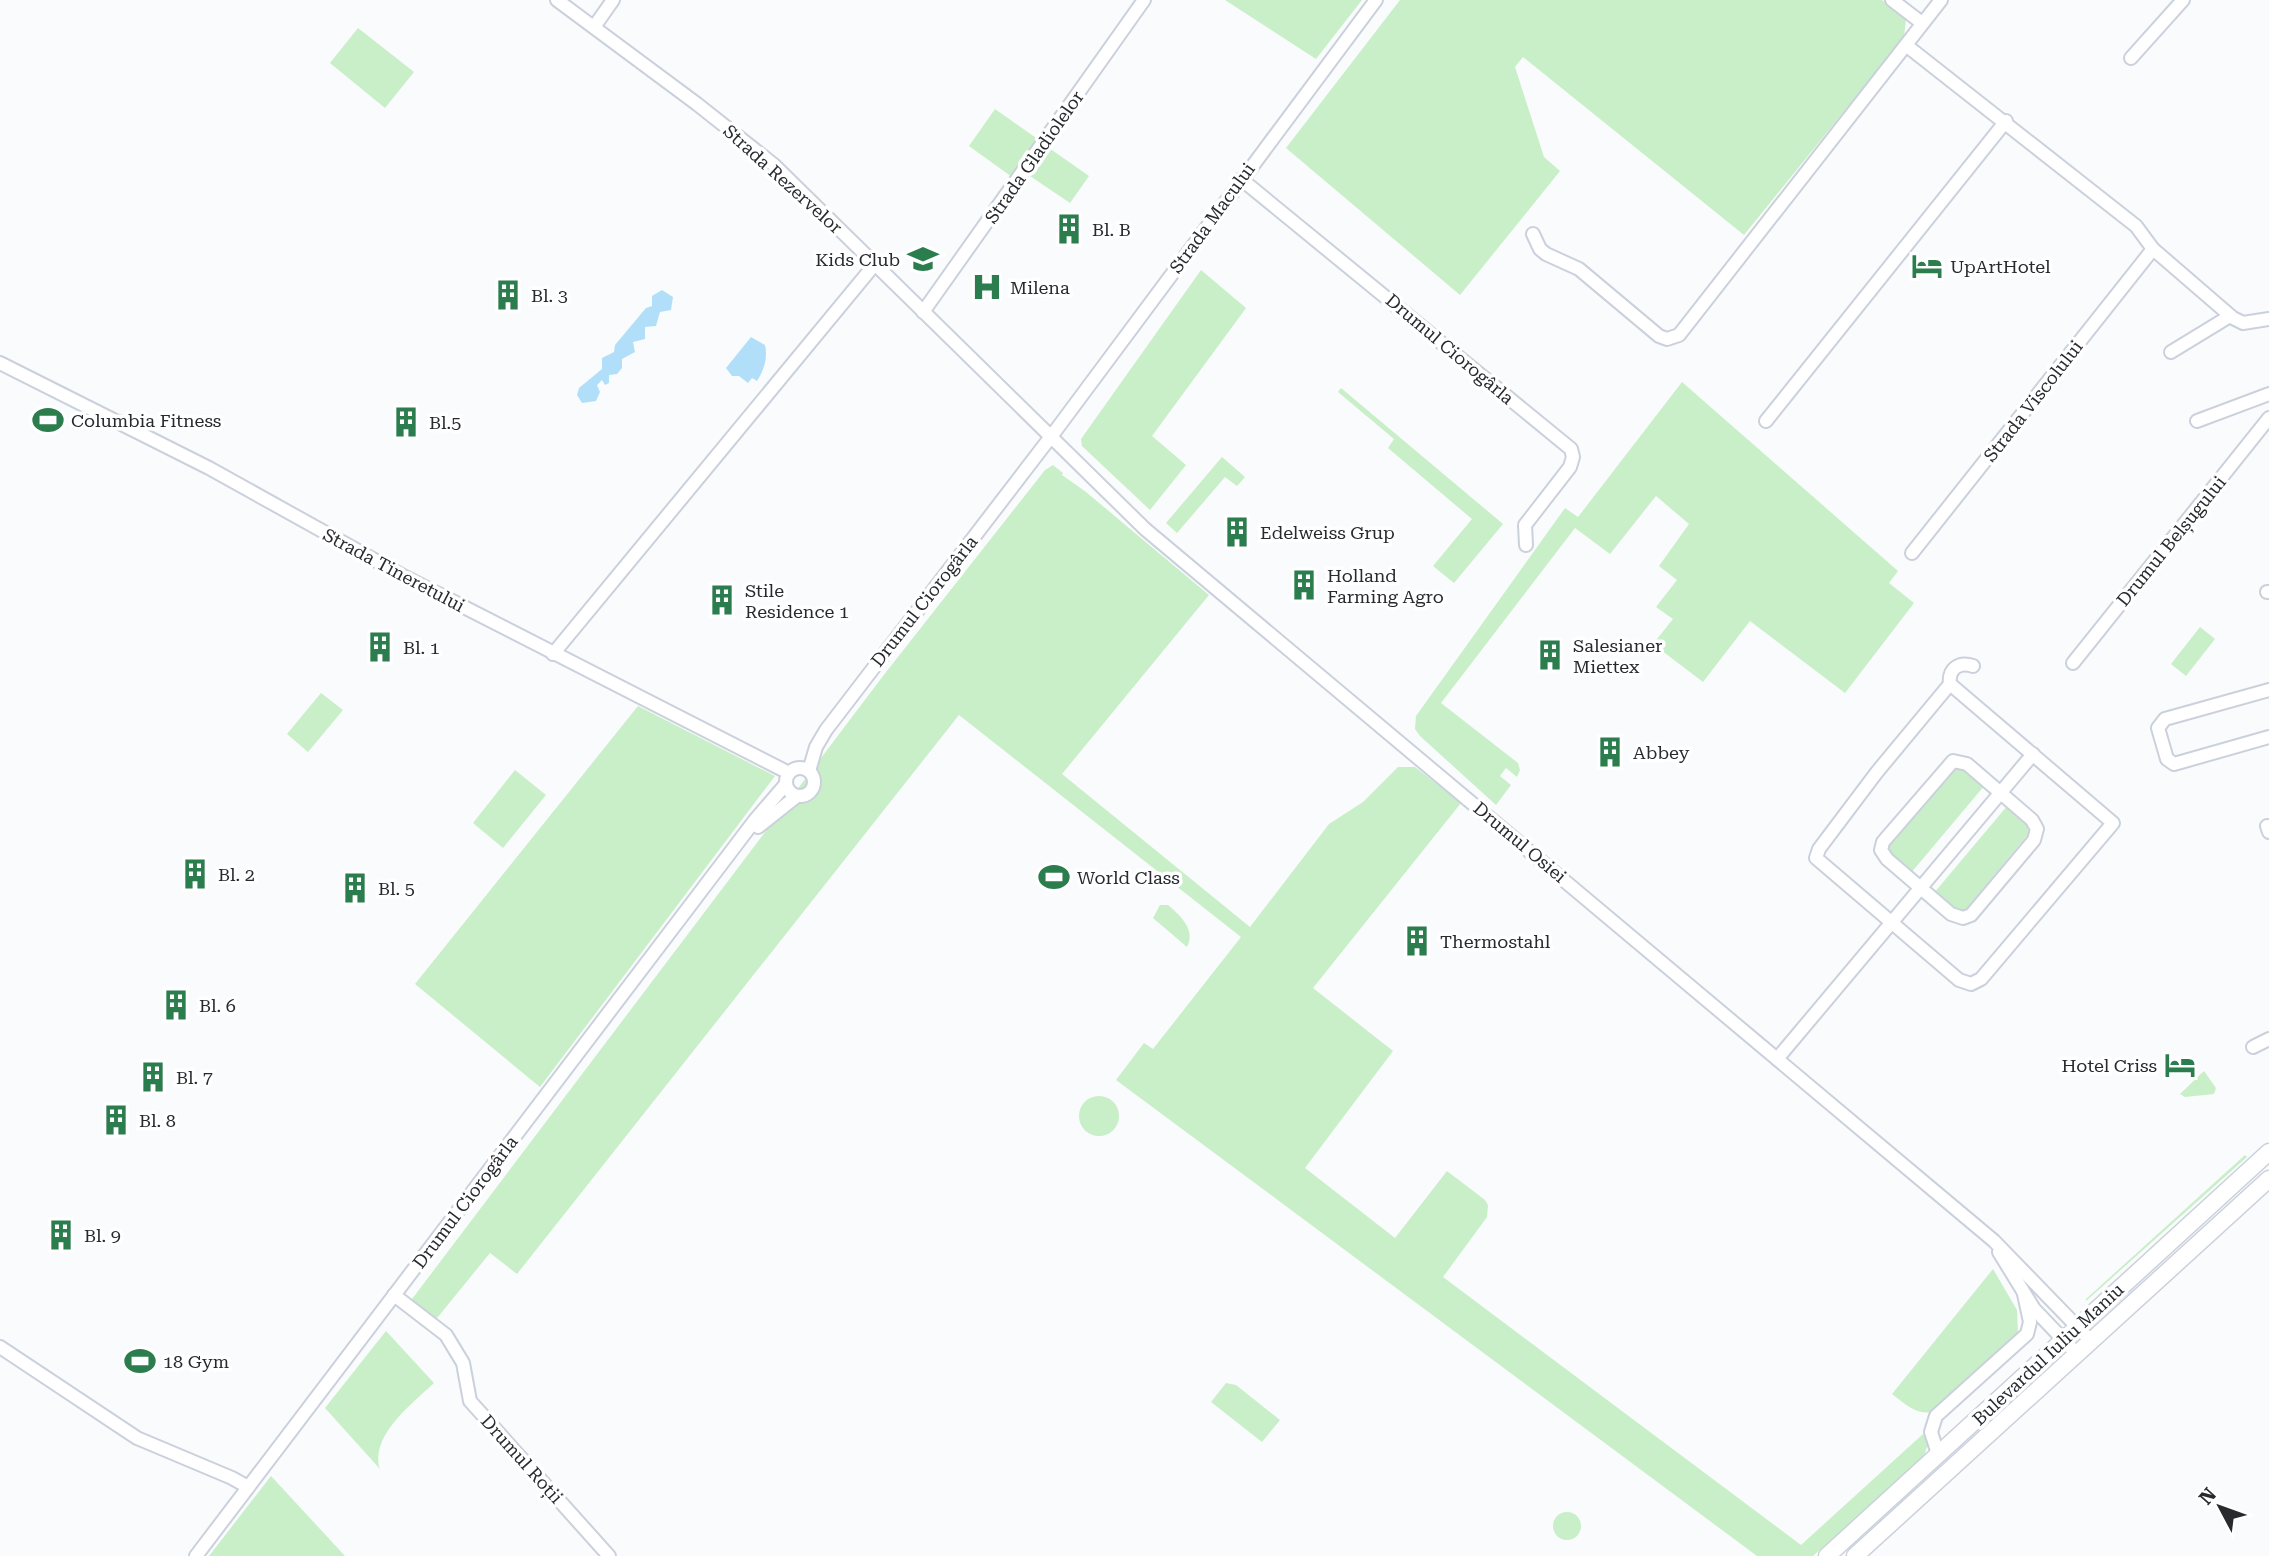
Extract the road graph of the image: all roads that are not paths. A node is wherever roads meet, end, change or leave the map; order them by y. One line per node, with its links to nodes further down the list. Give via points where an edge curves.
1 (613, 0): 10 (street)
2 (1376, 0): 14 (street, Strada Macului)
3 (1892, 0): 9 (street)
4 (1934, 0): 9 (street)
5 (1941, 0): 11 (street)
6 (2183, 0): 12 (street)
7 (562, 2): 10 (street, Strada Rezervelor)
8 (1141, 4): 18 (street, Strada Gladiolelor)
9 (1918, 20): 11 (street)
10 (594, 27): 17 (street, Strada Rezervelor, via 774,165)
11 (1907, 46): 13 (street); 15 (street, via 1688,328 1674,338 1667,339 1579,269 1546,254)
12 (2131, 58)
13 (2006, 121): 16 (street, via 2136,226); 26 (street)
14 (1241, 179): 24 (street, Strada Macului); 30 (street, Drumul Ciorogârla, via 1571,449 1570,467 1525,525)
15 (1534, 234)
16 (2153, 249): 19 (street); 31 (street, Strada Viscolului)
17 (875, 264): 18 (street, Strada Rezervelor); 32 (street)
18 (923, 312): 28 (street, Strada Rezervelor)
19 (2230, 316): 20 (street, via 2243,323); 21 (street)
20 (2269, 320)
21 (2171, 352)
22 (0, 363): 32 (street, Strada Tineretului, via 209,468)
23 (2269, 394): 27 (street)
24 (1066, 417): 28 (street, Strada Macului); 29 (street, via 1063,436)
25 (2269, 418): 33 (street, Drumul Belșugului)
26 (1766, 421)
27 (2197, 421)
28 (1051, 438): 29 (street, Drumul Osiei); 39 (street, Drumul Ciorogârla, via 826,730)
29 (1068, 455): 48 (street, Drumul Osiei, via 1145,529)
30 (1526, 545)
31 (1912, 552)
32 (553, 653): 40 (street, Strada Tineretului)
33 (2073, 663)
34 (1973, 666): 35 (street, via 1955,667)
35 (1950, 684): 38 (street); 45 (street, via 1816,853 1818,862)
36 (2269, 690): 37 (street, via 2165,719 2158,729 2167,760 2174,764)
37 (2269, 737)
38 (2033, 754): 41 (street); 45 (street, via 2113,824 1976,983 1959,980)
39 (808, 771): 40 (street, via 800,768); 42 (street, via 813,788)
40 (788, 779): 42 (street, via 790,792); 43 (street, Drumul Ciorogârla)
41 (2000, 793): 44 (street); 44 (street, via 2035,823 2034,839 1968,916 1955,916); 44 (street, via 1962,761 1953,761 1883,842 1883,854)
42 (797, 796): 43 (street, Drumul Ciorogârla)
43 (735, 849): 53 (street, Drumul Ciorogârla)
44 (1921, 888): 45 (street)
45 (1891, 923): 48 (street)
46 (2269, 1039): 47 (street)
47 (2252, 1047)
48 (1777, 1059): 51 (street, Drumul Osiei)
49 (2269, 1152): 54 (main road, Bulevardul Iuliu Maniu)
50 (2269, 1179): 56 (main road, Bulevardul Iuliu Maniu)
51 (1994, 1241): 52 (street, Drumul Osiei); 54 (street, Drumul Osiei)
52 (2024, 1294): 55 (street, Drumul Osiei); 59 (street, via 2027,1334 1936,1416 1931,1432)
53 (394, 1295): 60 (street, Drumul Ciorogârla); 62 (street, Drumul Roții, via 446,1335 463,1363 470,1401)
54 (2077, 1327): 55 (main road, Bulevardul Iuliu Maniu); 56 (street, Drumul Osiei)
55 (2063, 1340): 58 (street, Drumul Osiei); 59 (main road, Bulevardul Iuliu Maniu)
56 (2091, 1341): 58 (main road, Bulevardul Iuliu Maniu)
57 (0, 1347): 60 (street, via 137,1438)
58 (2077, 1354): 64 (main road, Bulevardul Iuliu Maniu)
59 (1938, 1454): 63 (main road, Bulevardul Iuliu Maniu)
60 (248, 1488): 61 (street, Drumul Ciorogârla)
61 (196, 1556)
62 (609, 1556)
63 (1827, 1556)
64 (1855, 1556)

